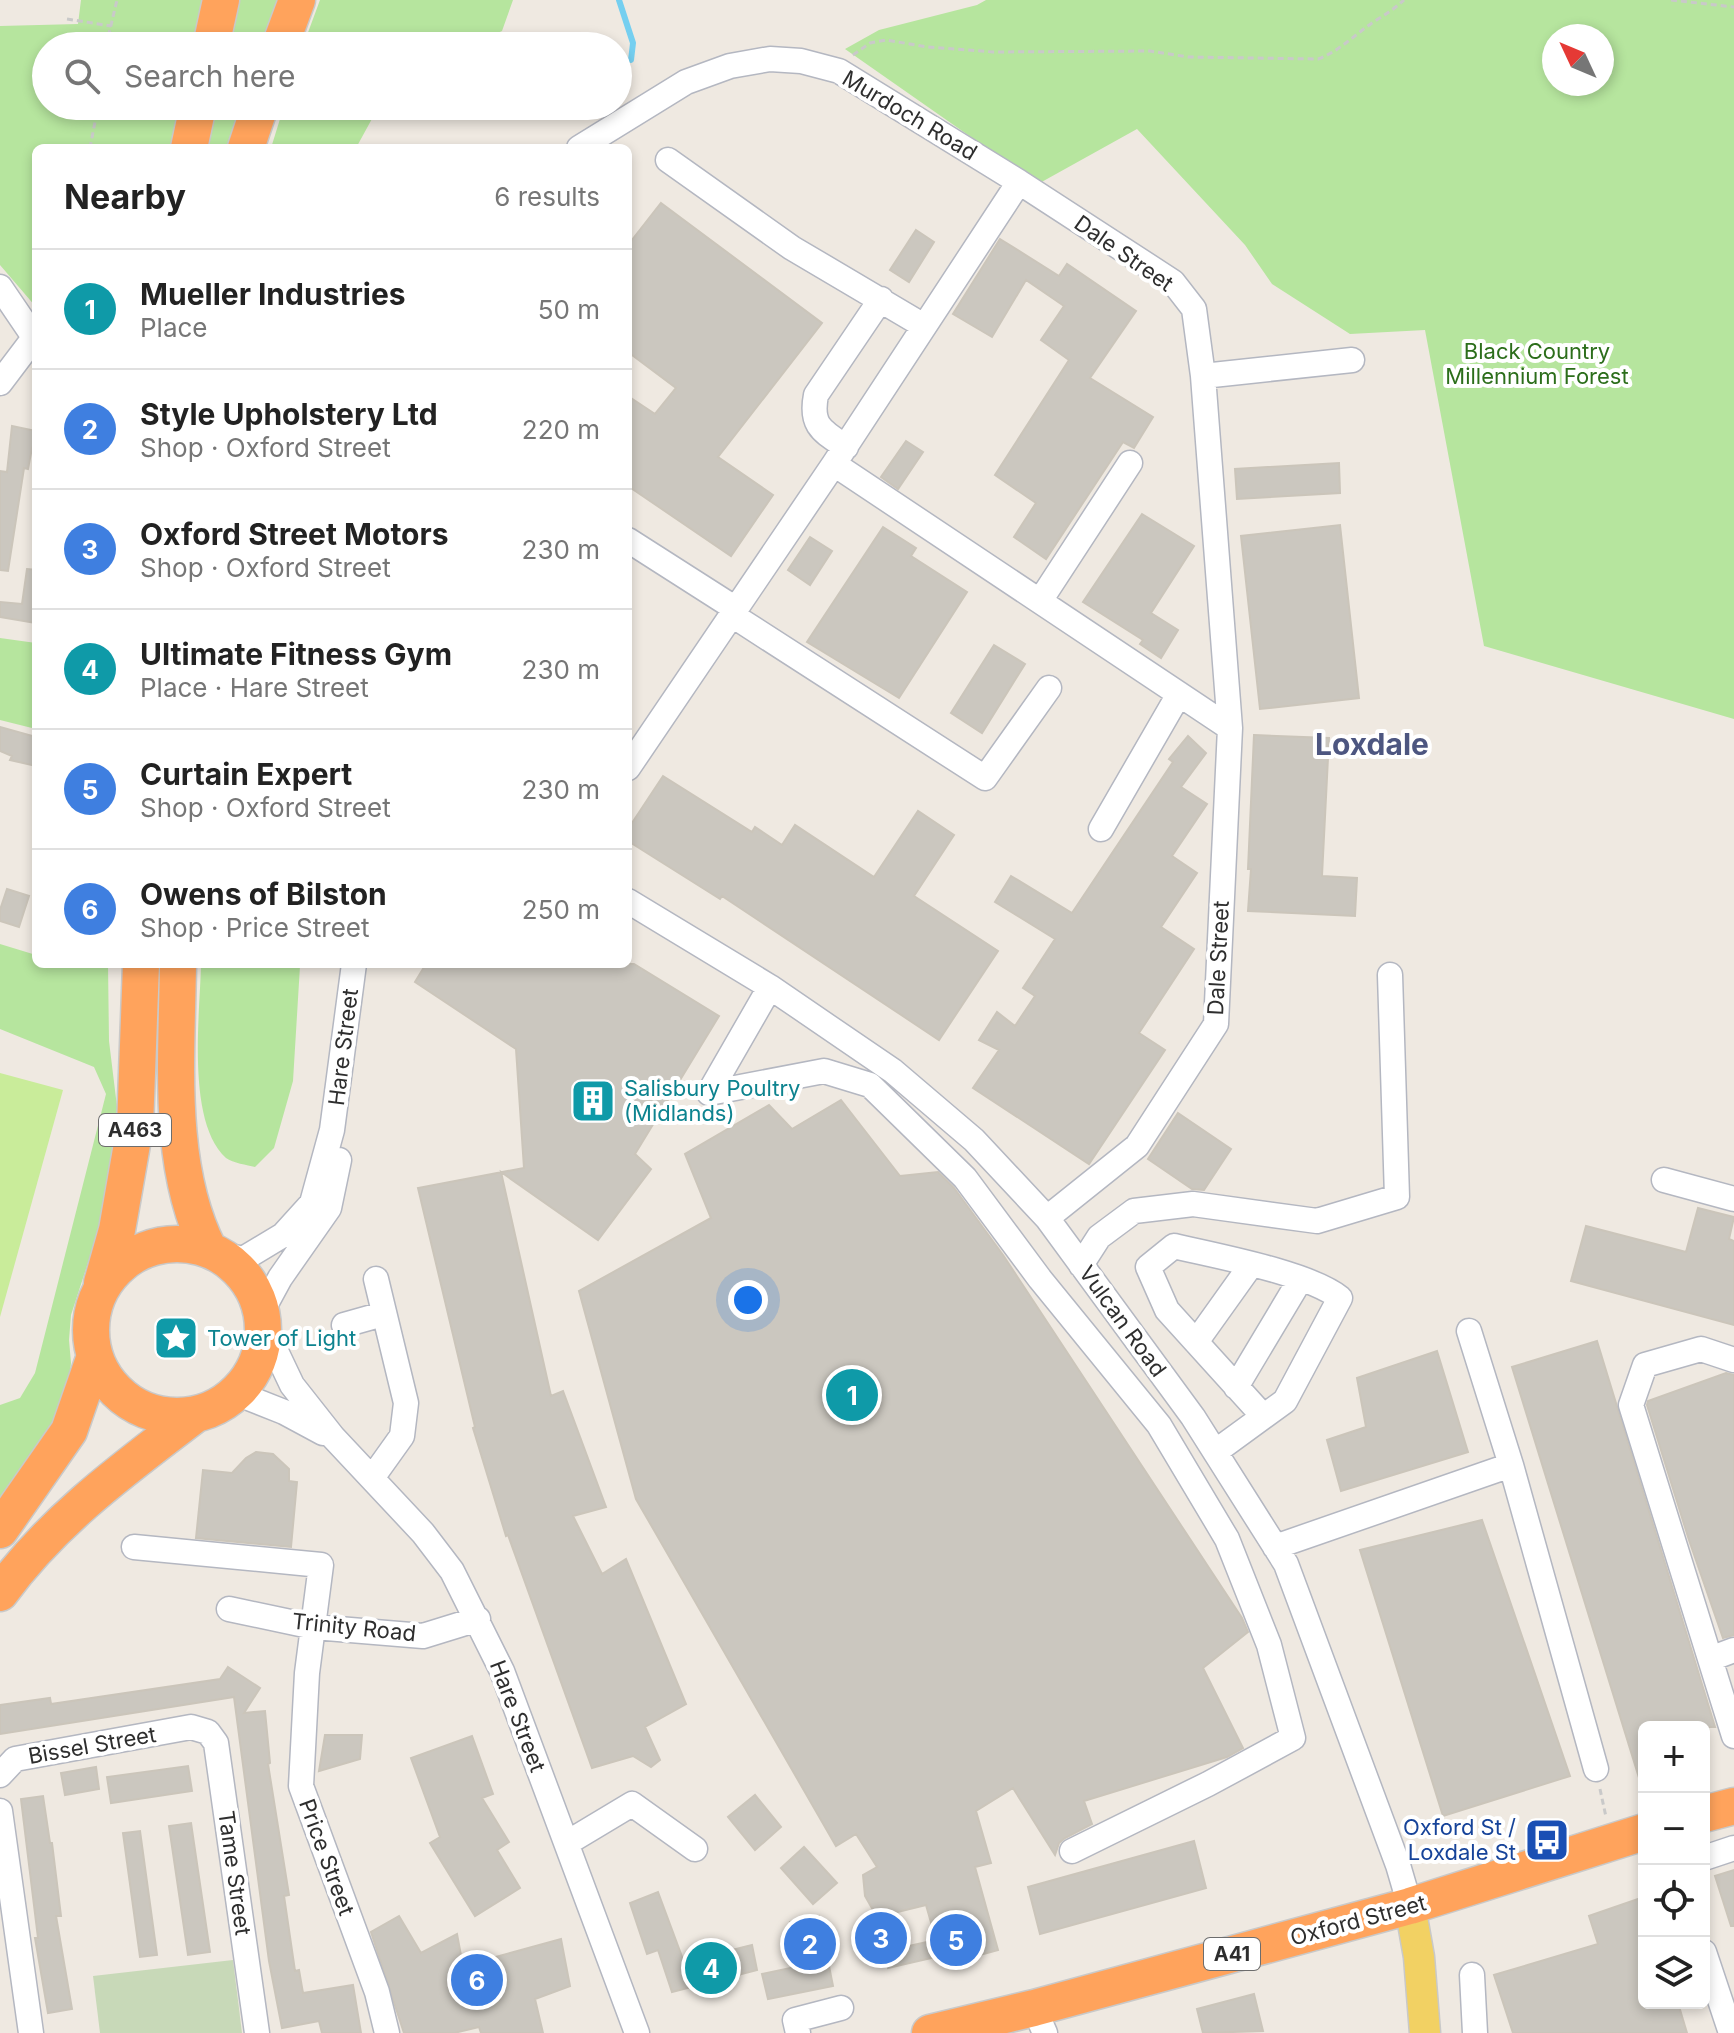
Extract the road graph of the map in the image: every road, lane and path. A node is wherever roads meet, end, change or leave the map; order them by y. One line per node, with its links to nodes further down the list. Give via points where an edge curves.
1 (117, 0): 8 (path)
2 (221, 0): 10 (highway)
3 (297, 0): 11 (highway)
4 (1404, 0): 12 (path, via 1335,53 1318,59 1188,57 1150,51 993,52 886,40 857,50)
5 (1671, 0): 6 (path)
6 (1734, 7)
7 (67, 19): 8 (path)
8 (111, 26): 9 (path)
9 (110, 32)
10 (214, 32)
11 (285, 32)
12 (839, 71): 13 (street, Murdoch Road, via 770,59 730,66 686,82); 23 (street, Murdoch Road)
13 (632, 115)
14 (95, 120): 18 (path)
15 (195, 120): 19 (highway)
16 (255, 120): 20 (highway)
17 (624, 120): 21 (street, Murdoch Road)
18 (91, 144)
19 (190, 144)
20 (247, 144)
21 (585, 144)
22 (668, 160): 25 (street, via 792,248)
23 (1019, 182): 26 (street); 30 (street, Dale Street, via 1173,282 1194,309)
24 (0, 287): 27 (street)
25 (881, 299): 26 (street); 32 (street, via 816,395 813,411 819,429)
26 (924, 326): 32 (street)
27 (32, 335)
28 (32, 343): 31 (street)
29 (1352, 360): 30 (street)
30 (1203, 376): 39 (street, Dale Street)
31 (0, 383)
32 (840, 455): 35 (street); 36 (street)
33 (1130, 463): 35 (street)
34 (632, 543): 36 (street)
35 (1040, 601): 38 (street)
36 (734, 612): 37 (street, via 985,778); 40 (street)
37 (1049, 688)
38 (1179, 694): 39 (street); 41 (street)
39 (1230, 728): 51 (street, Dale Street, via 1216,1024 1137,1146)
40 (632, 762)
41 (1101, 829)
42 (632, 903): 47 (street, Vulcan Road)
43 (141, 968): 57 (highway, A463, via 135,1127)
44 (178, 968): 52 (highway, A463, via 178,1138 192,1208)
45 (353, 968): 48 (street, Hare Street)
46 (1390, 975): 53 (street, via 1397,1197 1317,1221 1193,1204 1134,1211 1099,1237)
47 (770, 987): 51 (street, Vulcan Road, via 893,1071 974,1140); 93 (street, via 709,1093 824,1071 870,1085 965,1178 1159,1425 1227,1539 1269,1645 1293,1738)
48 (332, 1130): 52 (street, Hare Street, via 312,1203 283,1235 243,1259); 59 (street, Hare Street, via 339,1161 329,1208 280,1278)
49 (1664, 1180): 50 (street)
50 (1734, 1199)
51 (1047, 1218): 53 (street, Vulcan Road)
52 (212, 1252): 57 (highway, via 177,1244 146,1250 119,1267); 59 (highway, via 247,1280)
53 (1081, 1265): 70 (street, Vulcan Road)
54 (1251, 1265): 56 (street); 62 (street); 62 (street, via 1174,1246 1148,1267 1167,1310)
55 (376, 1279): 58 (street)
56 (1300, 1280): 65 (street); 68 (street, via 1340,1298 1285,1401)
57 (100, 1293): 63 (highway, via 91,1324)
58 (383, 1314): 60 (street); 72 (street, via 406,1403 402,1436)
59 (262, 1318): 66 (highway, via 256,1365); 69 (street, Hare Street, via 292,1385)
60 (344, 1325)
61 (1469, 1331): 71 (street)
62 (1196, 1342): 65 (street)
63 (95, 1356): 67 (highway, via 113,1388 134,1405 169,1416); 73 (highway, via 69,1431)
64 (1734, 1360): 81 (street, via 1701,1349 1645,1365 1631,1405)
65 (1236, 1387): 68 (street)
66 (236, 1393): 67 (highway); 69 (street, Hare Street)
67 (196, 1414): 76 (highway, via 103,1484 45,1538)
68 (1263, 1416): 70 (street)
69 (333, 1437): 72 (street, Hare Street)
70 (1215, 1452): 75 (street, Vulcan Road)
71 (1511, 1465): 75 (street); 84 (street)
72 (372, 1478): 78 (street, Hare Street, via 452,1571)
73 (0, 1530)
74 (134, 1547): 79 (street, Price Street, via 321,1565)
75 (1275, 1547): 95 (street, Vulcan Road, via 1286,1564)
76 (0, 1593)
77 (229, 1609): 79 (street, Trinity Road)
78 (478, 1619): 79 (street, Trinity Road, via 423,1636); 90 (street, Hare Street)
79 (314, 1627): 102 (street, Price Street, via 301,1786 377,1992)
80 (1734, 1650): 81 (street)
81 (1710, 1659): 83 (street)
82 (191, 1727): 85 (street, Bissel Street, via 15,1759); 101 (street, Tame Street, via 208,1732 216,1743)
83 (1734, 1736)
84 (1596, 1769)
85 (0, 1775)
86 (1734, 1806): 88 (highway)
87 (0, 1811): 100 (street)
88 (1710, 1812)
89 (1638, 1834): 95 (highway, Oxford Street / A41)
90 (567, 1843): 92 (street, via 632,1804); 103 (street, Hare Street)
91 (1734, 1848): 94 (street)
92 (695, 1849)
93 (1072, 1851)
94 (1710, 1856)
95 (1410, 1906): 99 (highway, Oxford Street / A41); 106 (main road)
96 (1710, 1970): 108 (street)
97 (1472, 1975): 107 (street)
98 (841, 2008): 104 (street, via 795,2020)
99 (1040, 2020): 105 (highway, Oxford Street / A41)
100 (31, 2033)
101 (257, 2033)
102 (387, 2033)
103 (637, 2033)
104 (798, 2033)
105 (930, 2033)
106 (1425, 2033)
107 (1475, 2033)
108 (1731, 2033)

